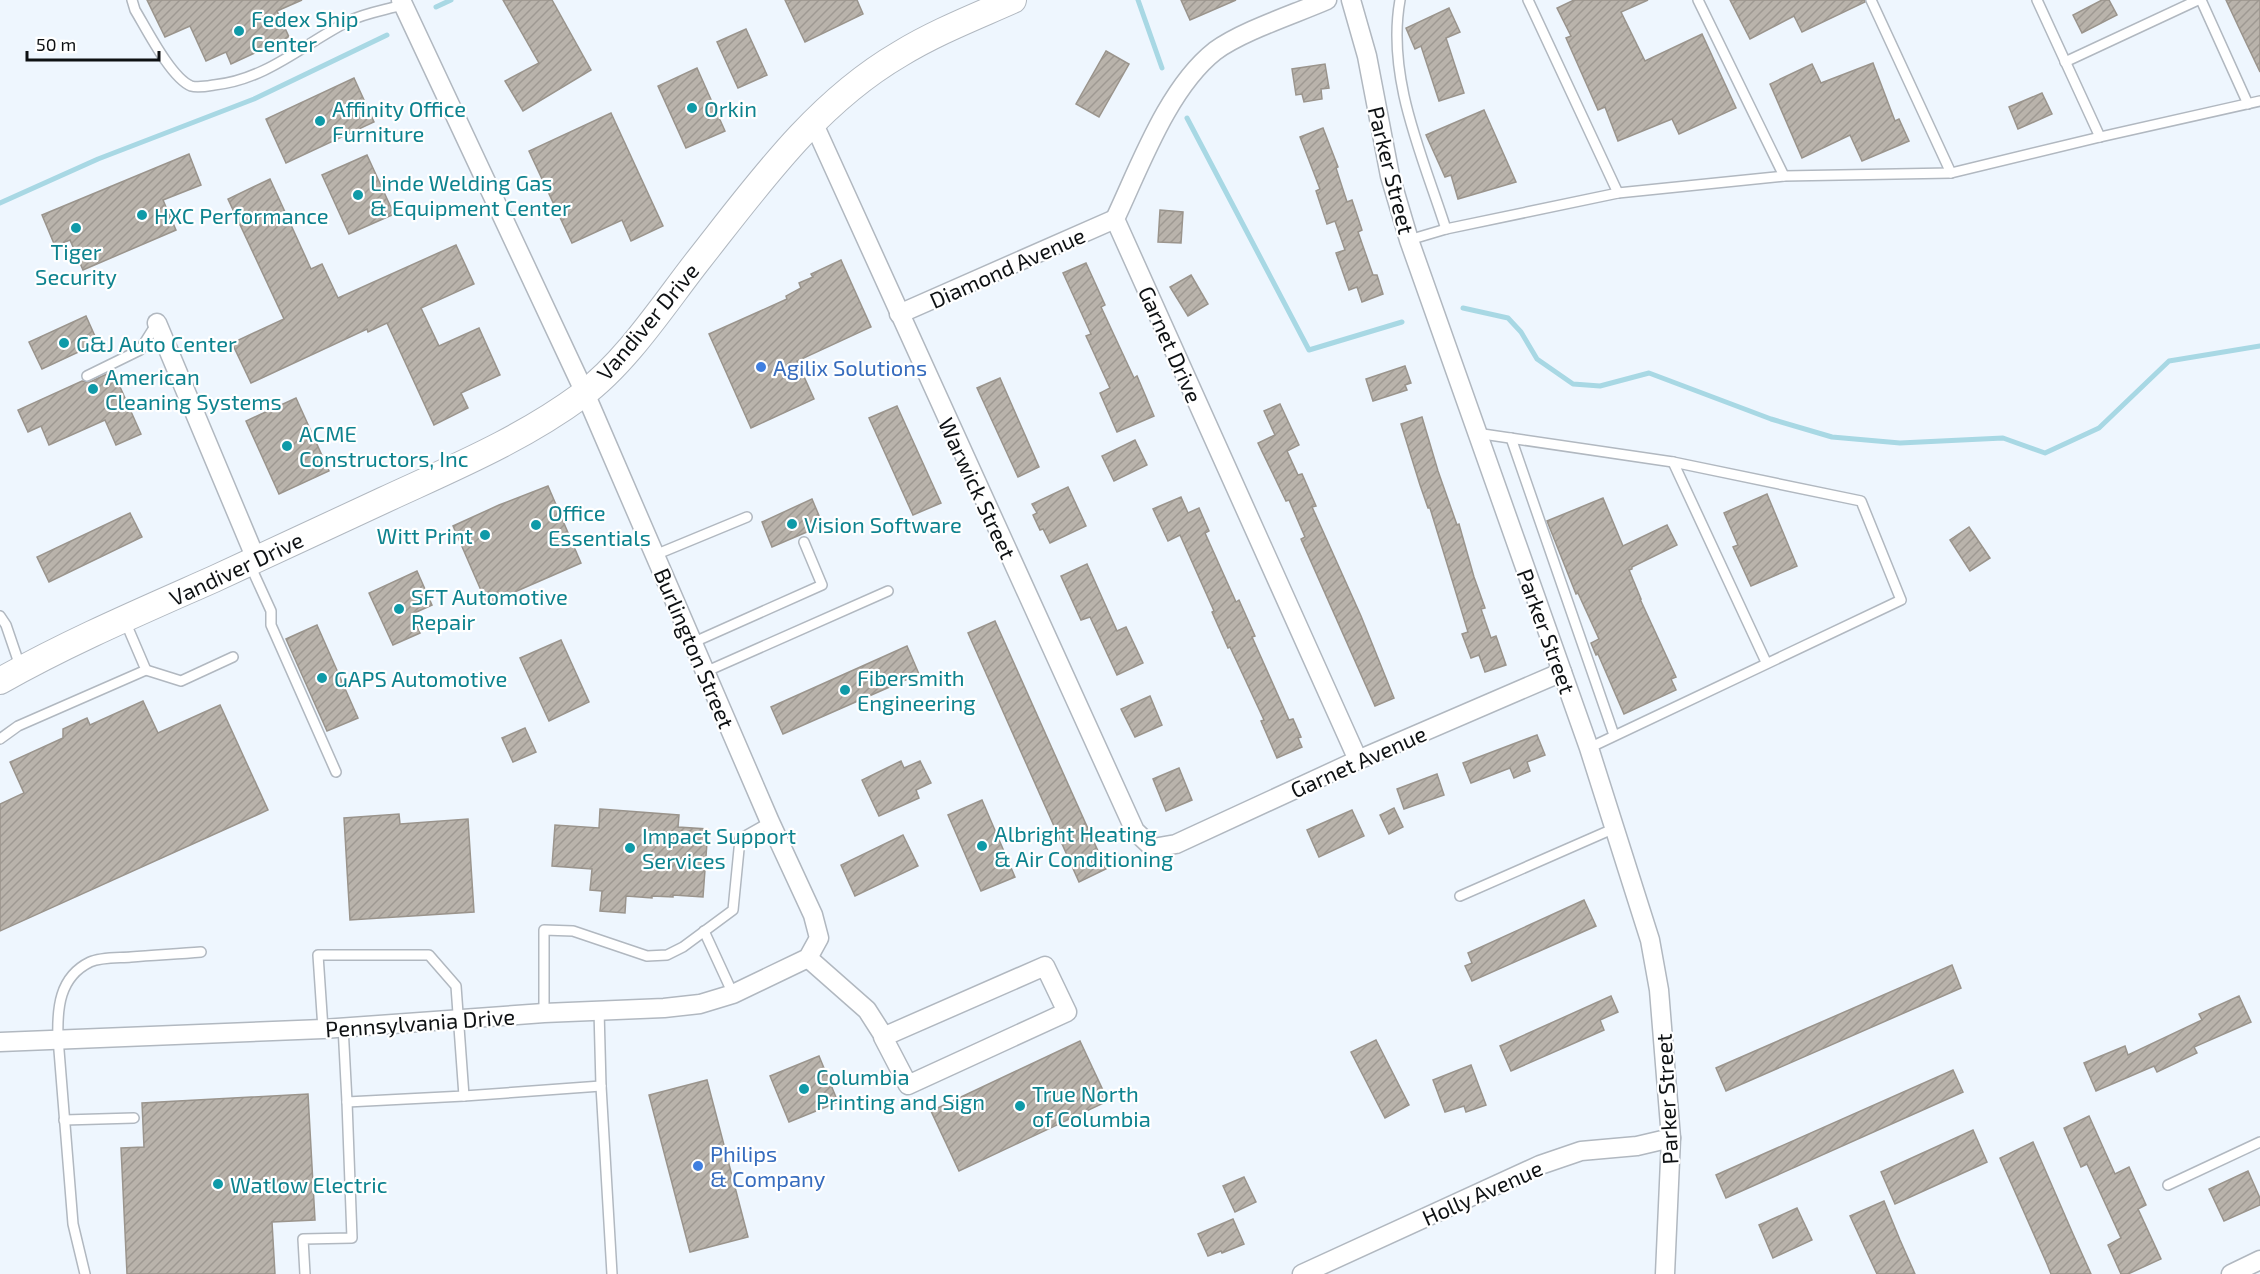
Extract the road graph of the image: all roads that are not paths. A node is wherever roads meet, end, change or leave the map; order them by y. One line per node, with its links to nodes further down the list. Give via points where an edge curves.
1 (132, 0): 11 (lane, via 172,70 191,86 228,84 257,74 351,19)
2 (1013, 0): 15 (main road, Vandiver Drive, via 898,55 857,83)
3 (1327, 0): 20 (street, via 1240,37 1215,52 1185,83 1159,125)
4 (1350, 0): 22 (street, Parker Street, via 1367,56 1390,176)
5 (1400, 0): 21 (lane, via 1398,64 1402,91)
6 (1528, 0): 19 (lane)
7 (1698, 0): 18 (lane)
8 (1870, 0): 17 (lane)
9 (2037, 0): 12 (lane)
10 (2200, 0): 12 (lane); 14 (lane)
11 (401, 3): 26 (street, Burlington Street)
12 (2065, 62): 16 (lane)
13 (2260, 101): 14 (lane)
14 (2248, 104): 16 (lane)
15 (813, 122): 23 (street, Warwick Street); 26 (main road, Vandiver Drive, via 770,169 650,325)
16 (2100, 136): 17 (lane)
17 (1952, 173): 18 (lane)
18 (1784, 176): 19 (lane)
19 (1618, 193): 21 (lane)
20 (1115, 219): 23 (street, Diamond Avenue); 47 (street, Garnet Drive)
21 (1446, 229): 22 (lane)
22 (1408, 240): 27 (street, Parker Street)
23 (899, 314): 51 (street, Warwick Street, via 1135,831)
24 (157, 323): 25 (lane, via 140,350); 33 (street)
25 (87, 376)
26 (585, 393): 32 (street, Burlington Street); 33 (main road, Vandiver Drive, via 496,449)
27 (1476, 433): 28 (lane); 42 (street, Parker Street)
28 (1511, 438): 29 (lane); 44 (lane)
29 (1673, 462): 39 (lane); 39 (lane, via 1861,501 1901,600)
30 (747, 517): 32 (lane)
31 (804, 542): 37 (lane, via 822,585)
32 (655, 555): 37 (street, Burlington Street)
33 (252, 561): 36 (main road, Vandiver Drive); 48 (lane, via 272,611 271,625)
34 (888, 591): 41 (lane)
35 (0, 616): 43 (lane, via 6,625)
36 (124, 619): 40 (lane); 43 (main road, Vandiver Drive)
37 (692, 643): 41 (street, Burlington Street)
38 (233, 657): 40 (lane, via 181,681)
39 (1766, 663): 44 (lane)
40 (146, 670): 45 (lane, via 18,726)
41 (705, 672): 49 (street, Burlington Street)
42 (1562, 672): 46 (street, Parker Street); 47 (street, Garnet Avenue)
43 (10, 675)
44 (1614, 735): 46 (lane)
45 (0, 739)
46 (1588, 748): 50 (street, Parker Street)
47 (1358, 760): 51 (street, Garnet Avenue, via 1176,844)
48 (336, 772)
49 (770, 822): 53 (lane, via 740,839 733,910); 55 (street, Burlington Street, via 813,915 819,938)
50 (1615, 828): 52 (lane); 70 (street, Parker Street, via 1650,940 1658,980)
51 (1153, 848)
52 (1460, 896)
53 (704, 931): 56 (lane); 58 (lane, via 667,955 647,956 573,930 544,930)
54 (201, 952): 63 (lane, via 91,962 73,974 61,994)
55 (808, 958): 56 (street, Pennsylvania Drive); 62 (street, via 867,1010)
56 (733, 994): 57 (street, Pennsylvania Drive, via 700,1004)
57 (599, 1010): 58 (street, Pennsylvania Drive); 65 (lane)
58 (544, 1013): 59 (street, Pennsylvania Drive)
59 (458, 1018): 60 (street, Pennsylvania Drive); 61 (lane, via 456,986 429,955 318,955); 66 (lane)
60 (343, 1026): 61 (street, Pennsylvania Drive); 67 (lane)
61 (323, 1029): 63 (street, Pennsylvania Drive)
62 (883, 1037): 62 (street, via 1045,966 1068,1012 908,1085)
63 (58, 1038): 64 (street, Pennsylvania Drive); 69 (lane)
64 (0, 1042)
65 (601, 1086): 66 (lane); 76 (lane)
66 (464, 1096): 67 (lane)
67 (347, 1102): 75 (lane, via 352,1238 303,1239)
68 (134, 1118): 69 (lane)
69 (64, 1120): 74 (lane, via 73,1224)
70 (1671, 1138): 77 (street, Holly Avenue, via 1637,1146 1581,1151 1540,1165); 78 (street, Parker Street)
71 (2260, 1142): 72 (lane)
72 (2168, 1185)
73 (2260, 1260): 79 (street)
74 (85, 1274)
75 (305, 1274)
76 (612, 1274)
77 (1302, 1274)
78 (1665, 1274)
79 (2231, 1274)

